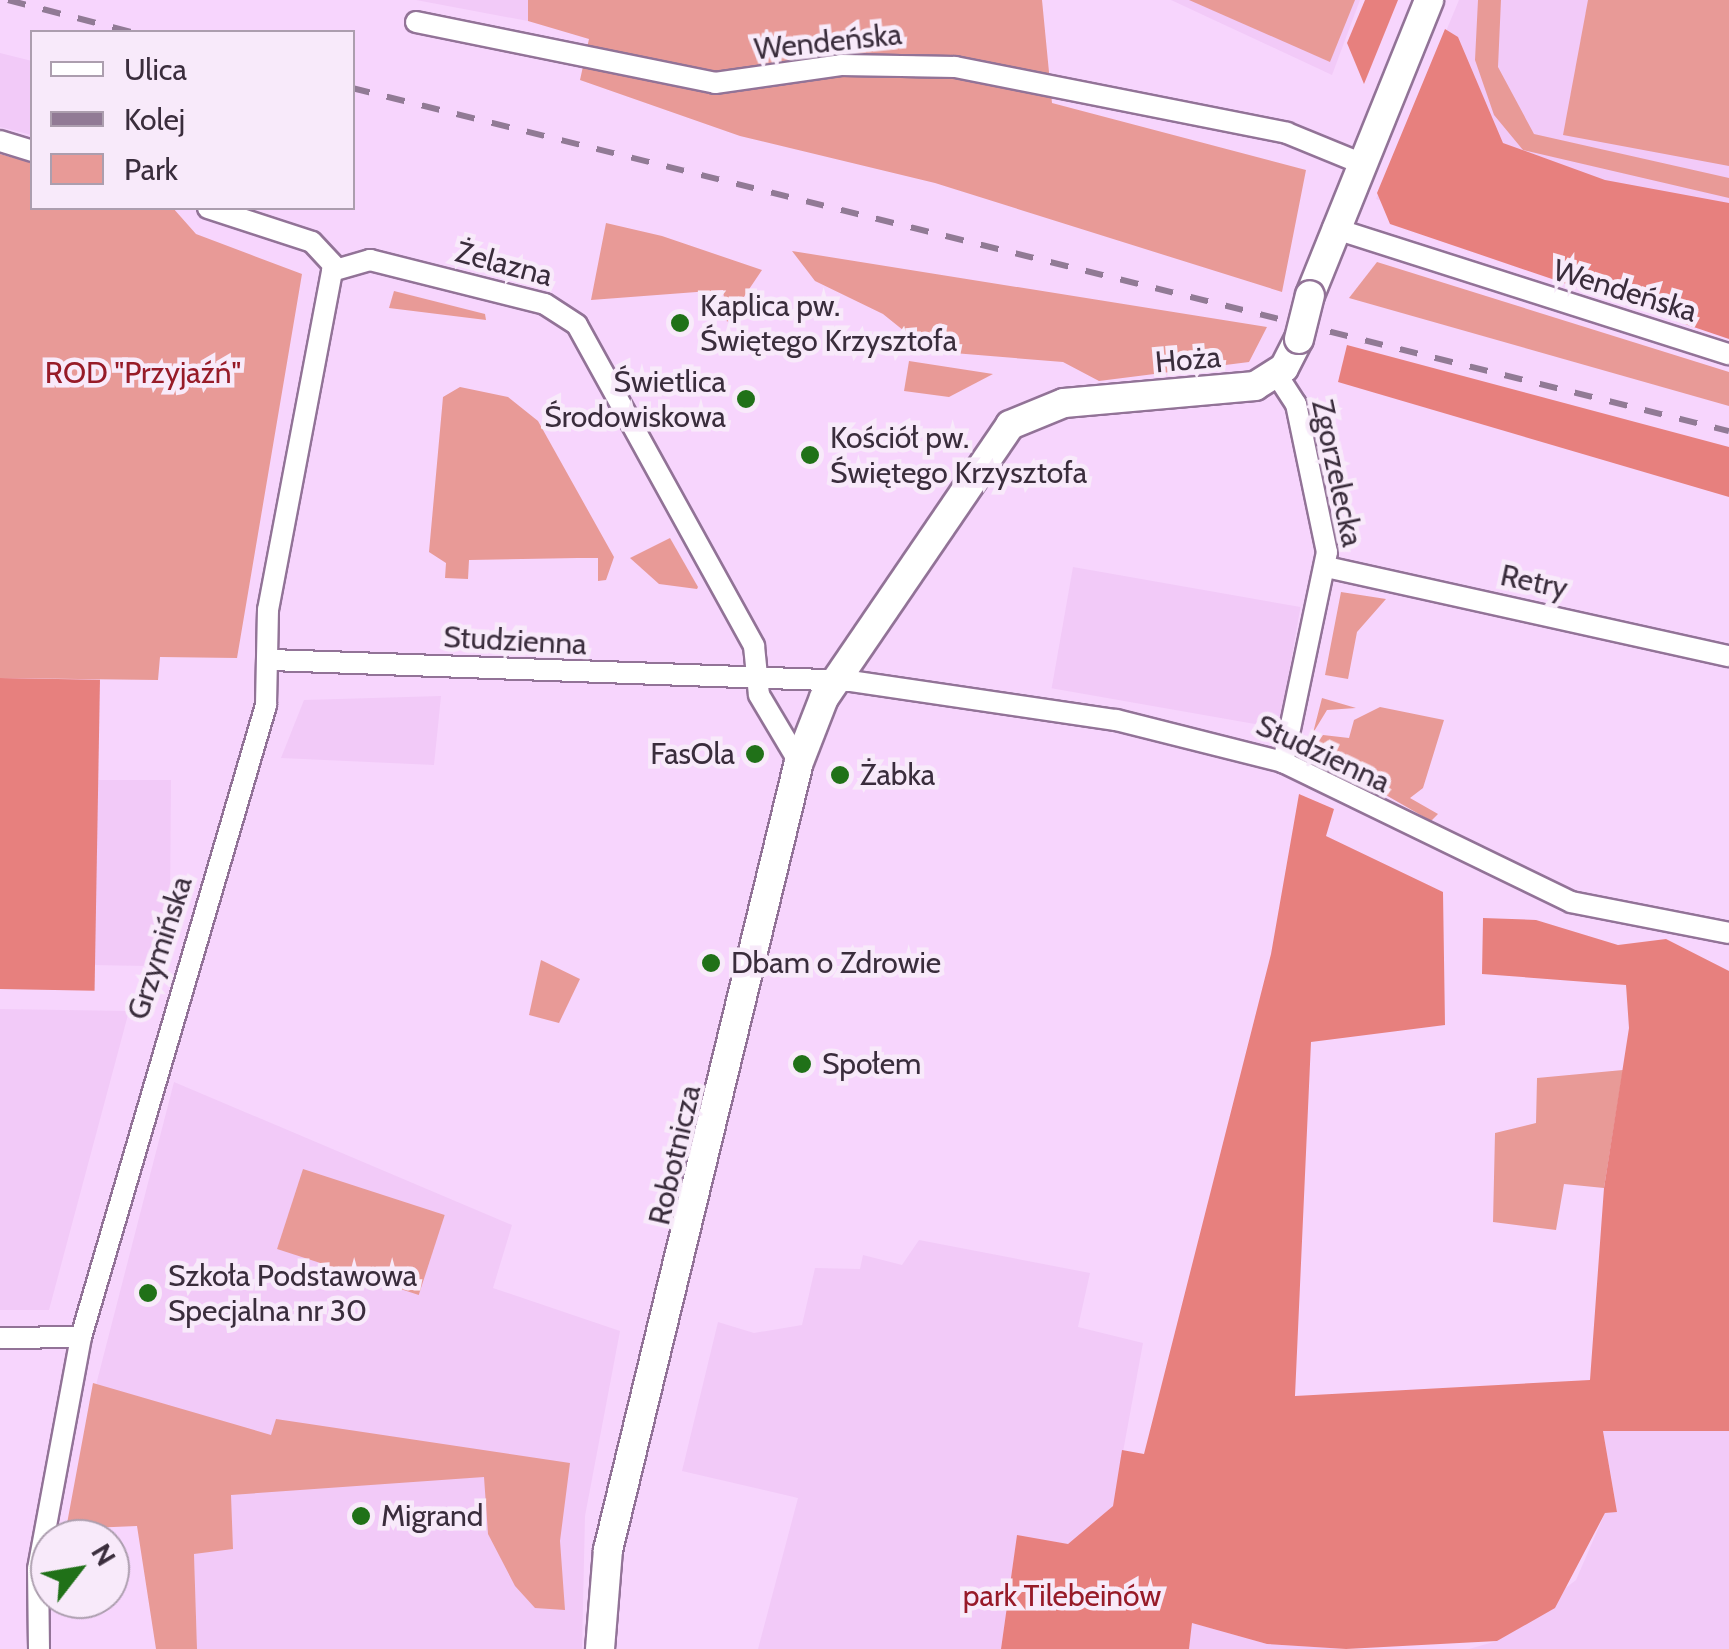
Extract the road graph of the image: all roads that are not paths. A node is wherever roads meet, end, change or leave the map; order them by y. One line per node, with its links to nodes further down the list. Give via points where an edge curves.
1 (1429, 0): 5 (street)
2 (416, 22): 5 (street, Wendeńska, via 715,83 841,64 955,67 1287,133)
3 (0, 141): 4 (street)
4 (30, 149)
5 (1360, 164): 7 (street)
6 (214, 210): 8 (street, via 312,242)
7 (1333, 228): 9 (street, Wendeńska); 10 (street, bridge, via 1299,338)
8 (336, 268): 13 (street, Grzymińska, via 321,294 273,578); 15 (street, Żelazna, via 370,260 545,304 572,320 754,646)
9 (1729, 354)
10 (1277, 374): 11 (street, Zgorzelecka, via 1296,404); 14 (street, Hoża, via 1242,388 1064,403 1010,426)
11 (1326, 567): 12 (street, Retry); 17 (street, Zgorzelecka)
12 (1729, 656)
13 (272, 660): 15 (street, Studzienna); 19 (street, Grzymińska, via 249,771 165,1028)
14 (834, 681): 15 (street, Studzienna); 16 (street, Robotnicza); 17 (street, Studzienna, via 1050,708)
15 (756, 682): 16 (street)
16 (799, 762): 22 (street, Robotnicza, via 608,1550)
17 (1283, 762): 18 (street, Studzienna, via 1540,892 1627,918)
18 (1729, 934)
19 (82, 1336): 20 (street); 21 (street, Grzymińska, via 36,1586)
20 (0, 1338)
21 (39, 1649)
22 (600, 1649)

